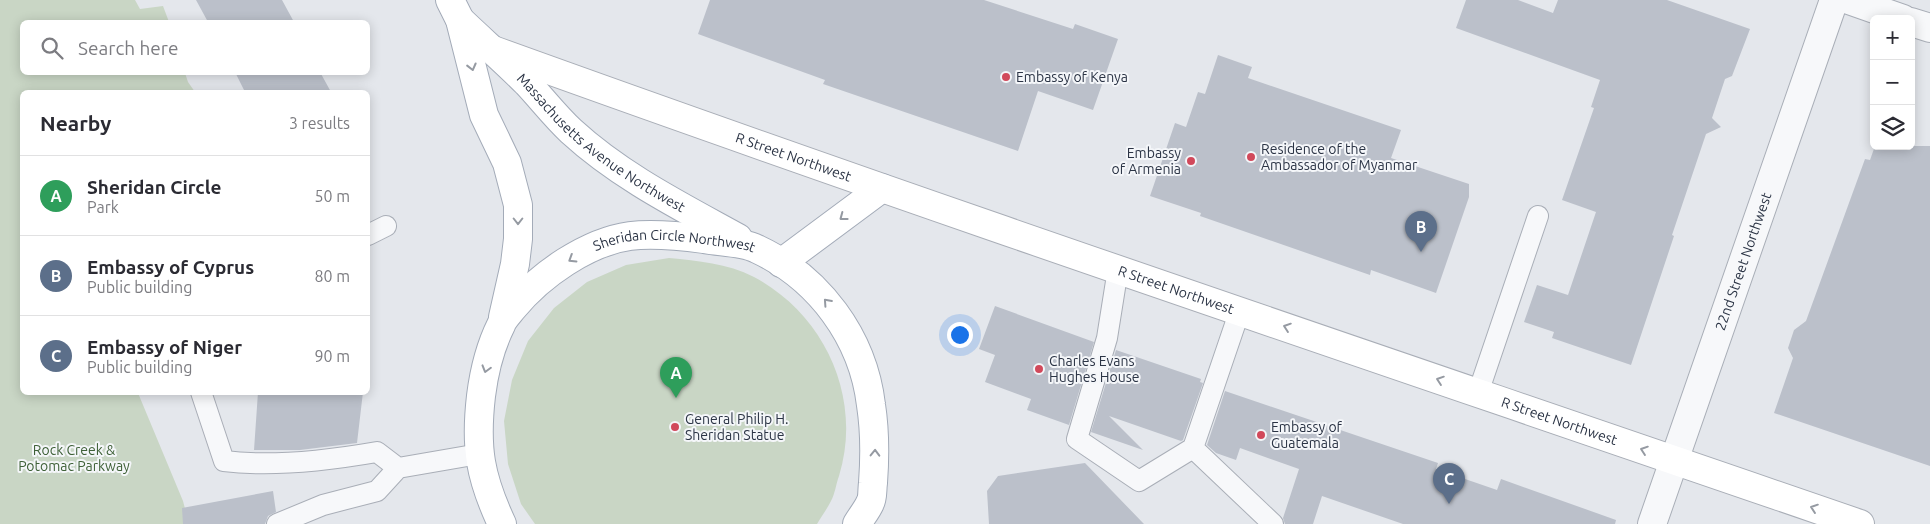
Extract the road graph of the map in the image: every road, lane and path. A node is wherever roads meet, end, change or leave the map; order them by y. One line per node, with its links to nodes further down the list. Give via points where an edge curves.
1 (1834, 0): 21 (street, 22nd Street Northwest)
2 (1849, 0): 4 (street)
3 (455, 10): 7 (main road, Massachusetts Avenue Northwest); 16 (main road, Massachusetts Avenue Northwest, one-way to 16, via 484,115 507,163 518,206 515,264)
4 (1892, 15)
5 (1915, 23): 6 (street)
6 (1930, 28)
7 (493, 50): 8 (main road, R Street Northwest); 12 (main road, Massachusetts Avenue Northwest, via 547,108 595,151 634,180)
8 (882, 188): 13 (main road, one-way to 13); 14 (main road, R Street Northwest)
9 (1538, 216): 17 (lane)
10 (386, 226): 11 (lane)
11 (370, 234)
12 (755, 248): 13 (main road, Sheridan Circle Northwest); 16 (main road, Sheridan Circle Northwest, one-way to 16, via 665,235 630,236 606,243 547,274)
13 (781, 263): 23 (main road, Sheridan Circle Northwest, one-way to 13, via 876,454 870,391 862,366 848,331 831,305 808,282)
14 (1118, 269): 15 (main road, R Street Northwest); 19 (lane, via 1107,338 1077,439 1138,481)
15 (1240, 310): 17 (main road, R Street Northwest, one-way to 15); 19 (lane)
16 (501, 323): 20 (main road, Sheridan Circle Northwest, one-way to 20, via 484,378)
17 (1478, 393): 21 (main road, R Street Northwest, one-way to 17)
18 (202, 395): 22 (lane, via 224,461 245,464 341,459 377,452)
19 (1193, 448): 26 (lane)
20 (479, 454): 22 (lane); 25 (main road, Sheridan Circle Northwest, via 483,476)
21 (1674, 460): 27 (street, 22nd Street Northwest); 28 (main road, R Street Northwest, one-way to 21)
22 (398, 468): 24 (lane, via 377,491 323,504)
23 (867, 517)
24 (277, 524)
25 (502, 524)
26 (1273, 524)
27 (1652, 524)
28 (1860, 524)

